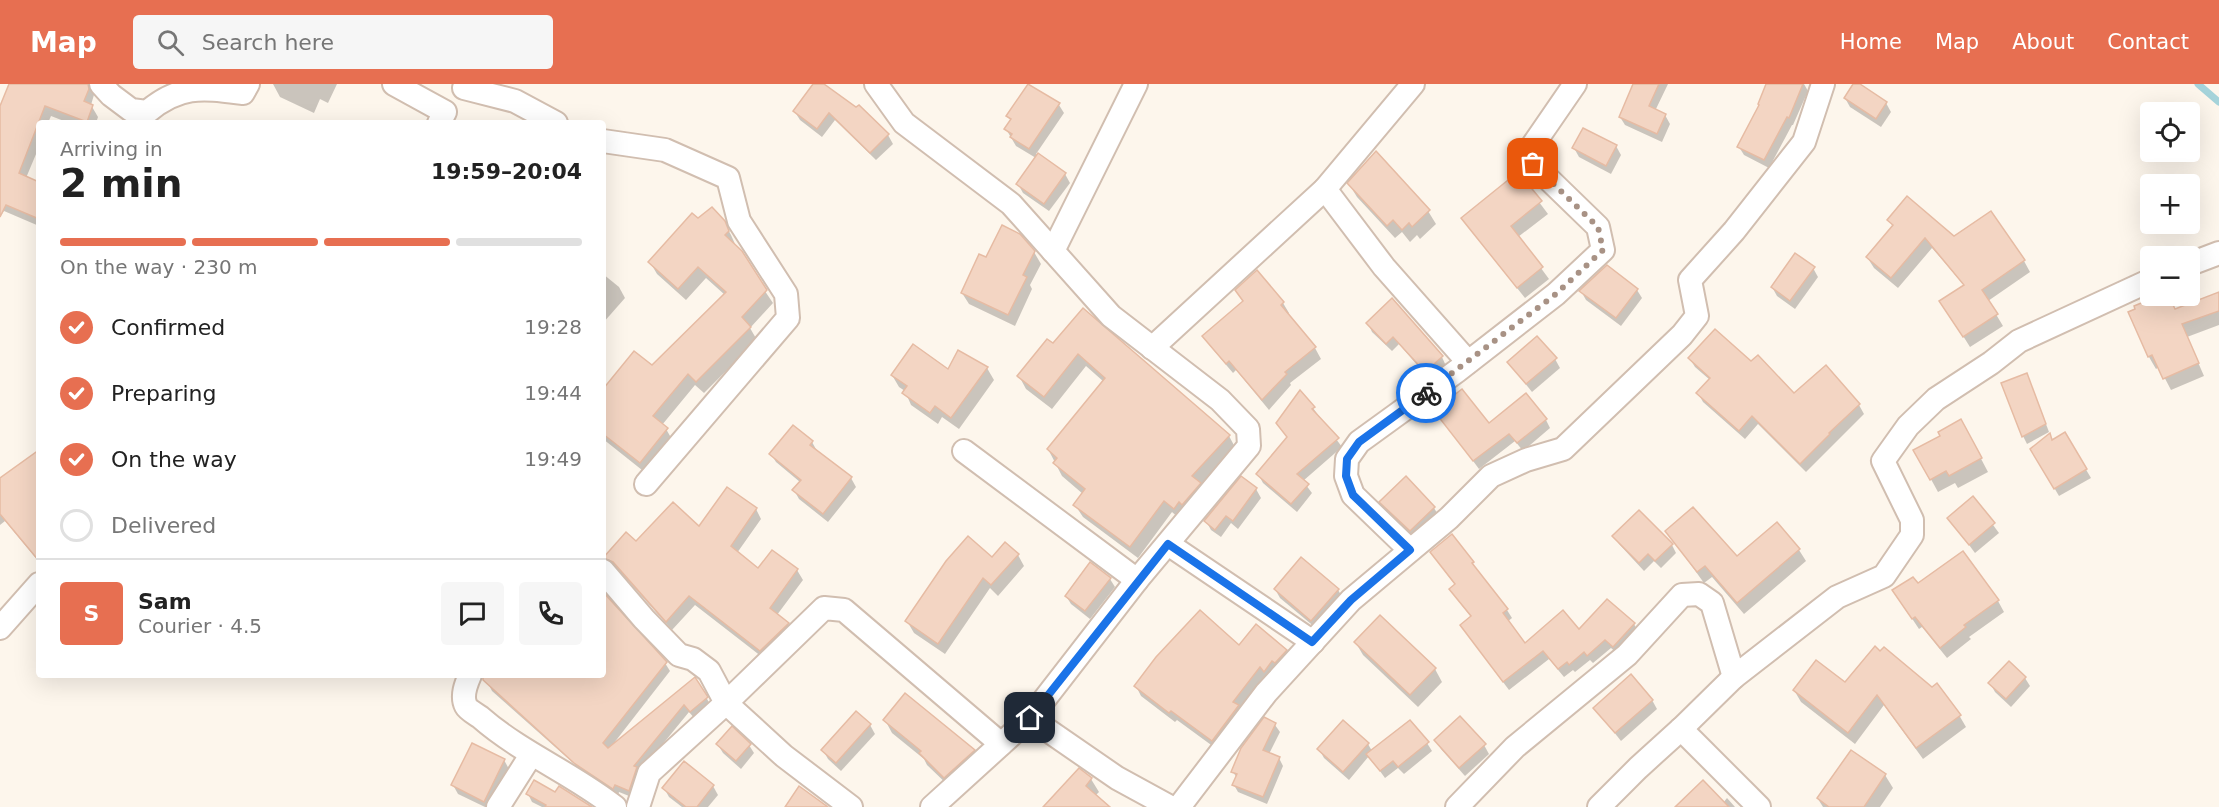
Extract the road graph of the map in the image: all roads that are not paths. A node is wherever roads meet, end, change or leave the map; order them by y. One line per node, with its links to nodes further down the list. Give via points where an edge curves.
1 (101, 84): 10 (street)
2 (249, 84): 10 (street, via 243,93 200,88 164,98 147,112)
3 (394, 84): 11 (street)
4 (876, 84): 15 (street, via 904,123 1011,204)
5 (1136, 84): 15 (street)
6 (1413, 84): 14 (street)
7 (1575, 84): 20 (street, via 1533,145 1533,164 1598,227 1603,250 1556,294)
8 (1823, 84): 24 (street, via 1804,142 1690,280 1697,316 1682,335 1563,449 1526,459 1491,476)
9 (466, 86): 11 (street); 12 (street, via 515,101)
10 (129, 117)
11 (442, 118)
12 (550, 120)
13 (606, 141): 22 (street, via 665,150 728,178 739,221 786,294 788,318)
14 (1325, 189): 19 (street); 20 (street, via 1384,267)
15 (1053, 251): 19 (street, via 1111,316)
16 (2219, 253): 17 (street)
17 (2200, 260)
18 (2140, 284): 30 (street, via 2019,341 1936,399 1908,426 1883,461 1912,520 1912,535 1901,553 1884,576 1837,597)
19 (1152, 348): 23 (street, via 1220,400 1248,429 1249,446)
20 (1468, 362): 24 (street, via 1359,442 1347,459 1346,476 1353,495)
21 (964, 451): 26 (street)
22 (646, 484)
23 (1168, 544): 26 (street); 29 (street)
24 (1410, 550): 29 (street, via 1351,600)
25 (606, 575): 32 (street, via 679,655 693,659 709,671)
26 (1137, 580): 33 (street)
27 (36, 587): 28 (street)
28 (0, 628)
29 (1312, 642): 43 (street, via 1266,693)
30 (1734, 677): 34 (street); 44 (street, via 1712,603 1699,594 1682,595 1627,655 1515,747)
31 (469, 678): 36 (street, via 463,694 466,707)
32 (726, 703): 35 (street, via 824,608 844,610); 39 (street, via 649,773); 40 (street, via 784,756)
33 (1030, 718): 35 (street); 42 (street, via 1117,778)
34 (1681, 729): 45 (street); 46 (street)
35 (1001, 744): 41 (street)
36 (531, 754): 37 (street); 38 (street, via 593,789)
37 (498, 807)
38 (615, 807)
39 (638, 807)
40 (852, 807)
41 (932, 807)
42 (1170, 807)
43 (1179, 807)
44 (1457, 807)
45 (1599, 807)
46 (1759, 807)

